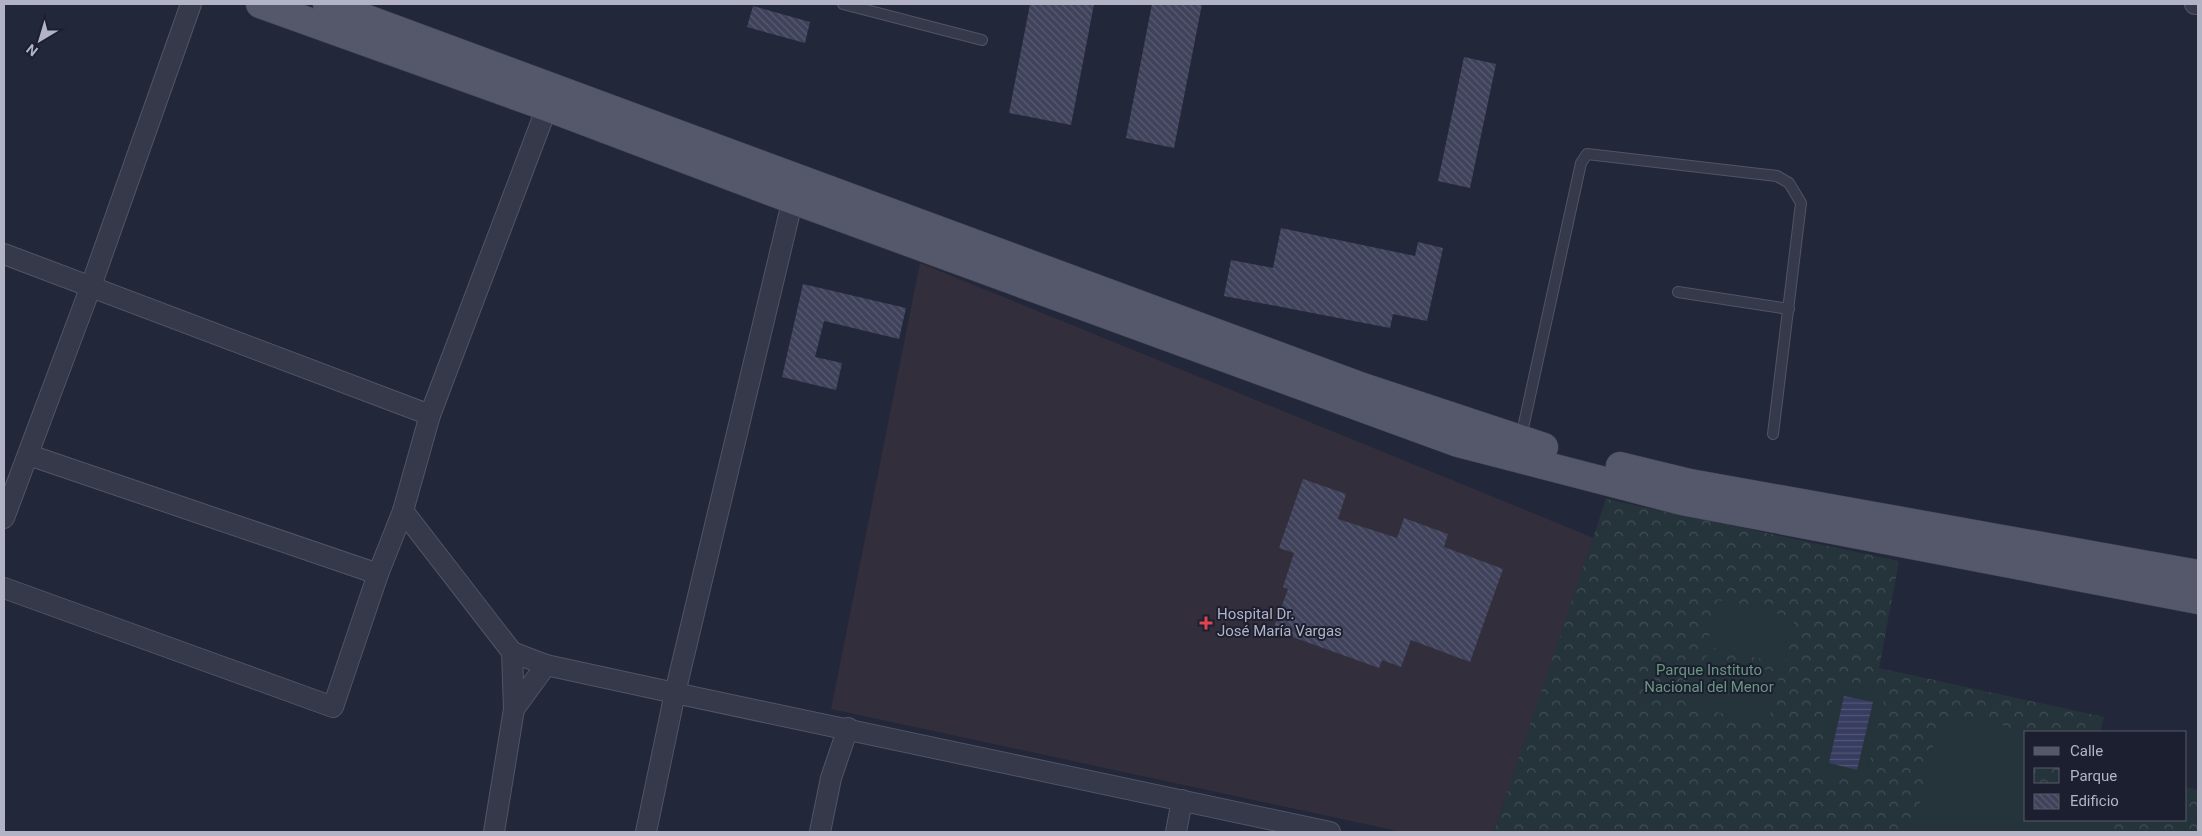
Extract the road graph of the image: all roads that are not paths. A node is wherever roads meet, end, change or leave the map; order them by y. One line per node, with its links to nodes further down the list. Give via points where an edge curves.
1 (191, 4): 9 (street)
2 (260, 4): 6 (main road)
3 (327, 4): 7 (main road)
4 (843, 4): 5 (lane)
5 (982, 40)
6 (547, 106): 7 (main road); 12 (street)
7 (795, 189): 14 (main road); 21 (main road, via 1458,443 1682,501); 24 (street)
8 (4, 254): 9 (street)
9 (91, 286): 12 (street); 15 (street)
10 (1678, 292): 11 (lane)
11 (1789, 308): 13 (lane); 14 (lane, via 1801,202 1789,183 1777,176 1586,154 1580,163)
12 (430, 416): 16 (street)
13 (1773, 434)
14 (1521, 440): 19 (main road, via 1690,483)
15 (29, 455): 17 (street); 18 (street)
16 (403, 510): 18 (street); 22 (street)
17 (4, 518)
18 (378, 574): 20 (street, via 333,707)
19 (2198, 574)
20 (4, 588)
21 (2198, 600)
22 (512, 652): 23 (street); 25 (street)
23 (546, 665): 24 (street); 25 (street)
24 (675, 693): 26 (street); 29 (street)
25 (514, 709): 28 (street)
26 (848, 728): 27 (street); 30 (street, via 831,778)
27 (1182, 800): 31 (street); 32 (street)
28 (494, 832)
29 (646, 832)
30 (820, 832)
31 (1176, 832)
32 (1330, 832)

